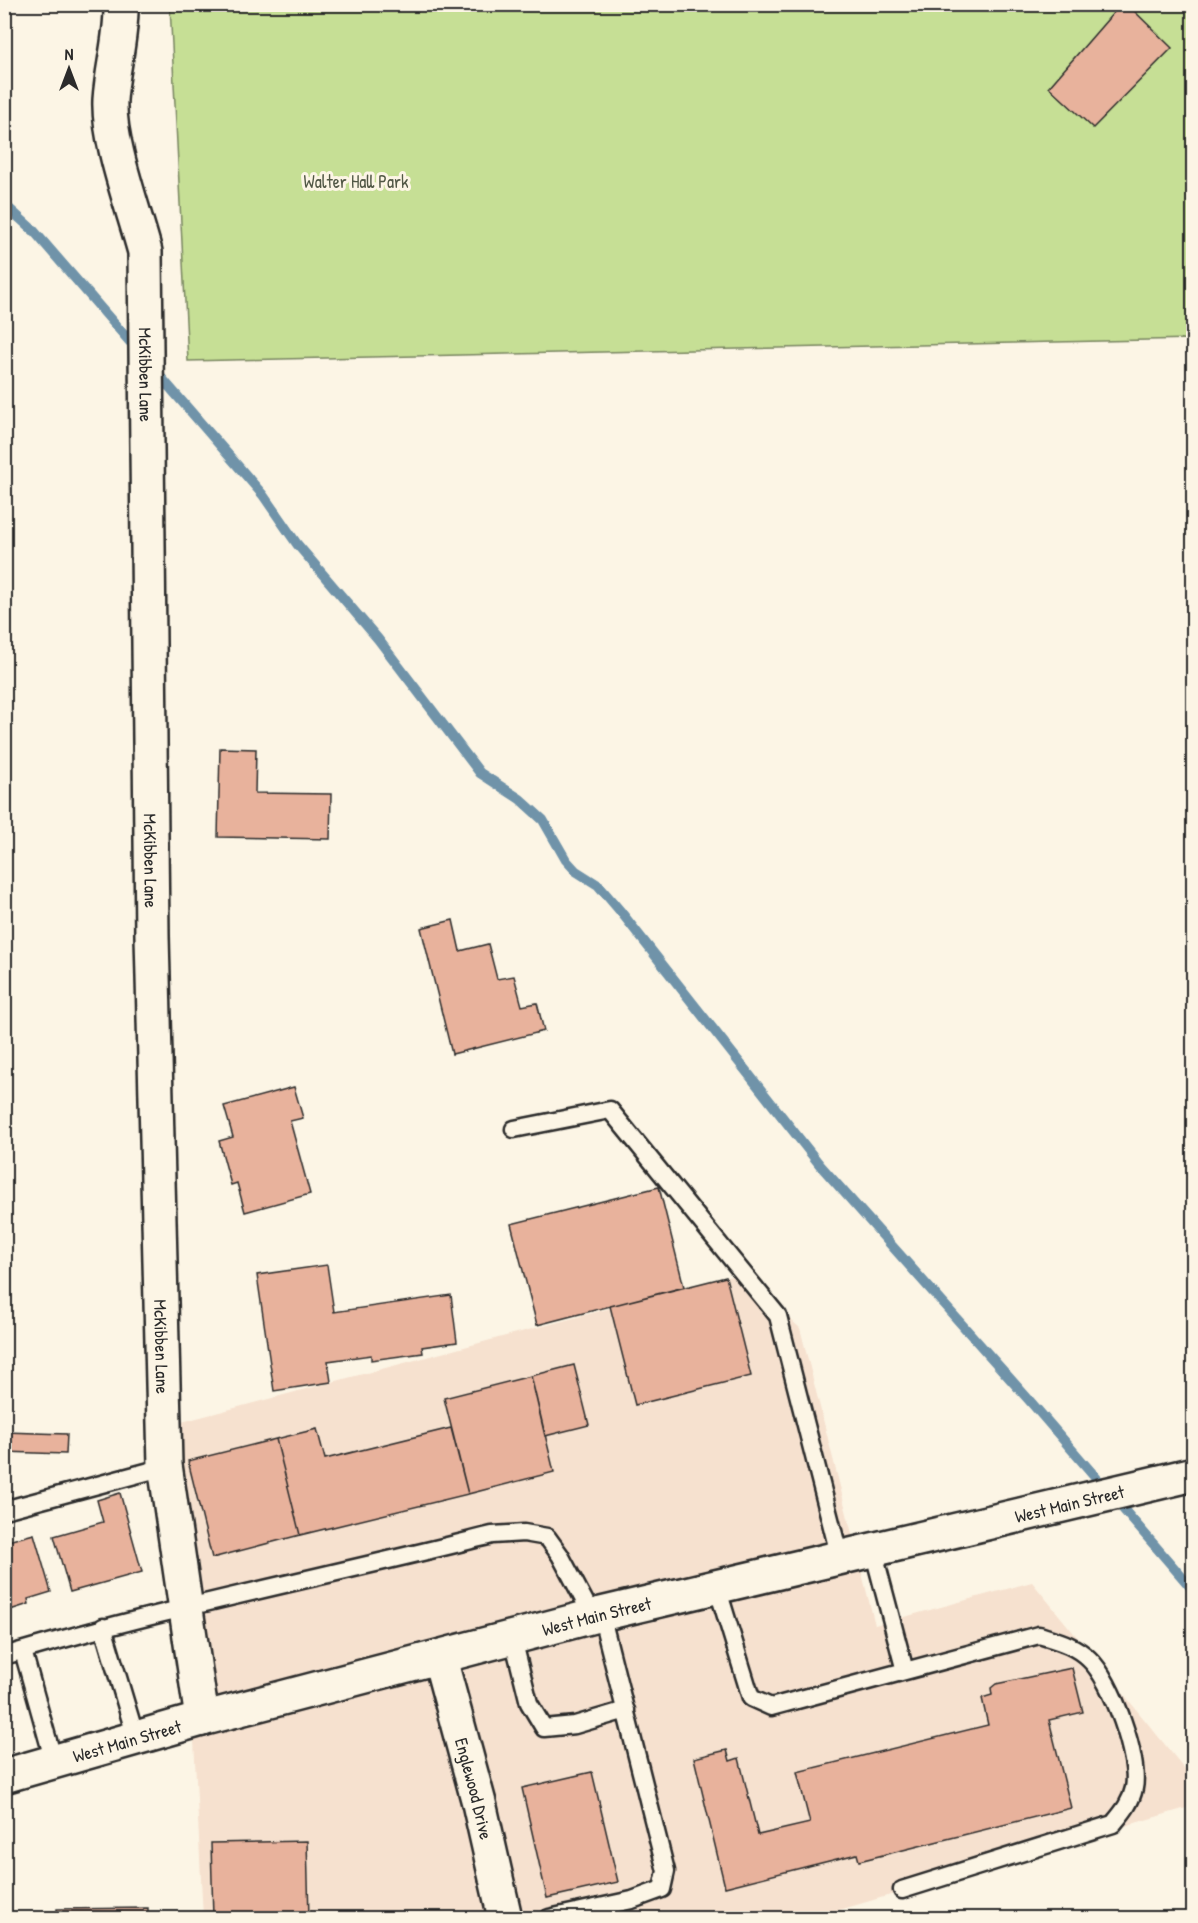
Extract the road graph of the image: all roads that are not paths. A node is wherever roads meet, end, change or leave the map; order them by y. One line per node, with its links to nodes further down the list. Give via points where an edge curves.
1 (121, 4): 3 (street, McKibben Lane, via 122,23 110,102 116,144 145,252 152,936)
2 (514, 1129): 7 (lane, via 610,1110 778,1316)
3 (165, 1467): 5 (lane); 9 (street, McKibben Lane)
4 (1194, 1474): 6 (street, West Main Street)
5 (4, 1510)
6 (873, 1550): 7 (street, West Main Street); 16 (lane)
7 (840, 1558): 8 (street, West Main Street)
8 (717, 1587): 10 (street, West Main Street); 16 (lane, via 751,1698 771,1707)
9 (185, 1607): 10 (lane, via 492,1535 524,1533 547,1537); 11 (lane); 18 (street, McKibben Lane)
10 (597, 1616): 12 (street, West Main Street); 17 (lane)
11 (103, 1627): 13 (lane); 19 (lane)
12 (513, 1639): 15 (street, West Main Street); 17 (lane, via 529,1703 544,1728 575,1725)
13 (23, 1651): 14 (lane); 20 (lane)
14 (4, 1656)
15 (440, 1659): 18 (street, West Main Street); 23 (street, Englewood Drive)
16 (905, 1671): 22 (lane, via 1039,1635 1072,1646 1091,1660 1108,1686 1135,1764 1130,1802 1113,1824)
17 (626, 1710): 24 (lane, via 666,1871 662,1889 632,1900)
18 (202, 1719): 19 (street, West Main Street)
19 (136, 1738): 20 (street, West Main Street)
20 (54, 1762): 21 (street, West Main Street)
21 (4, 1776)
22 (902, 1890)
23 (506, 1918)
24 (549, 1918)

